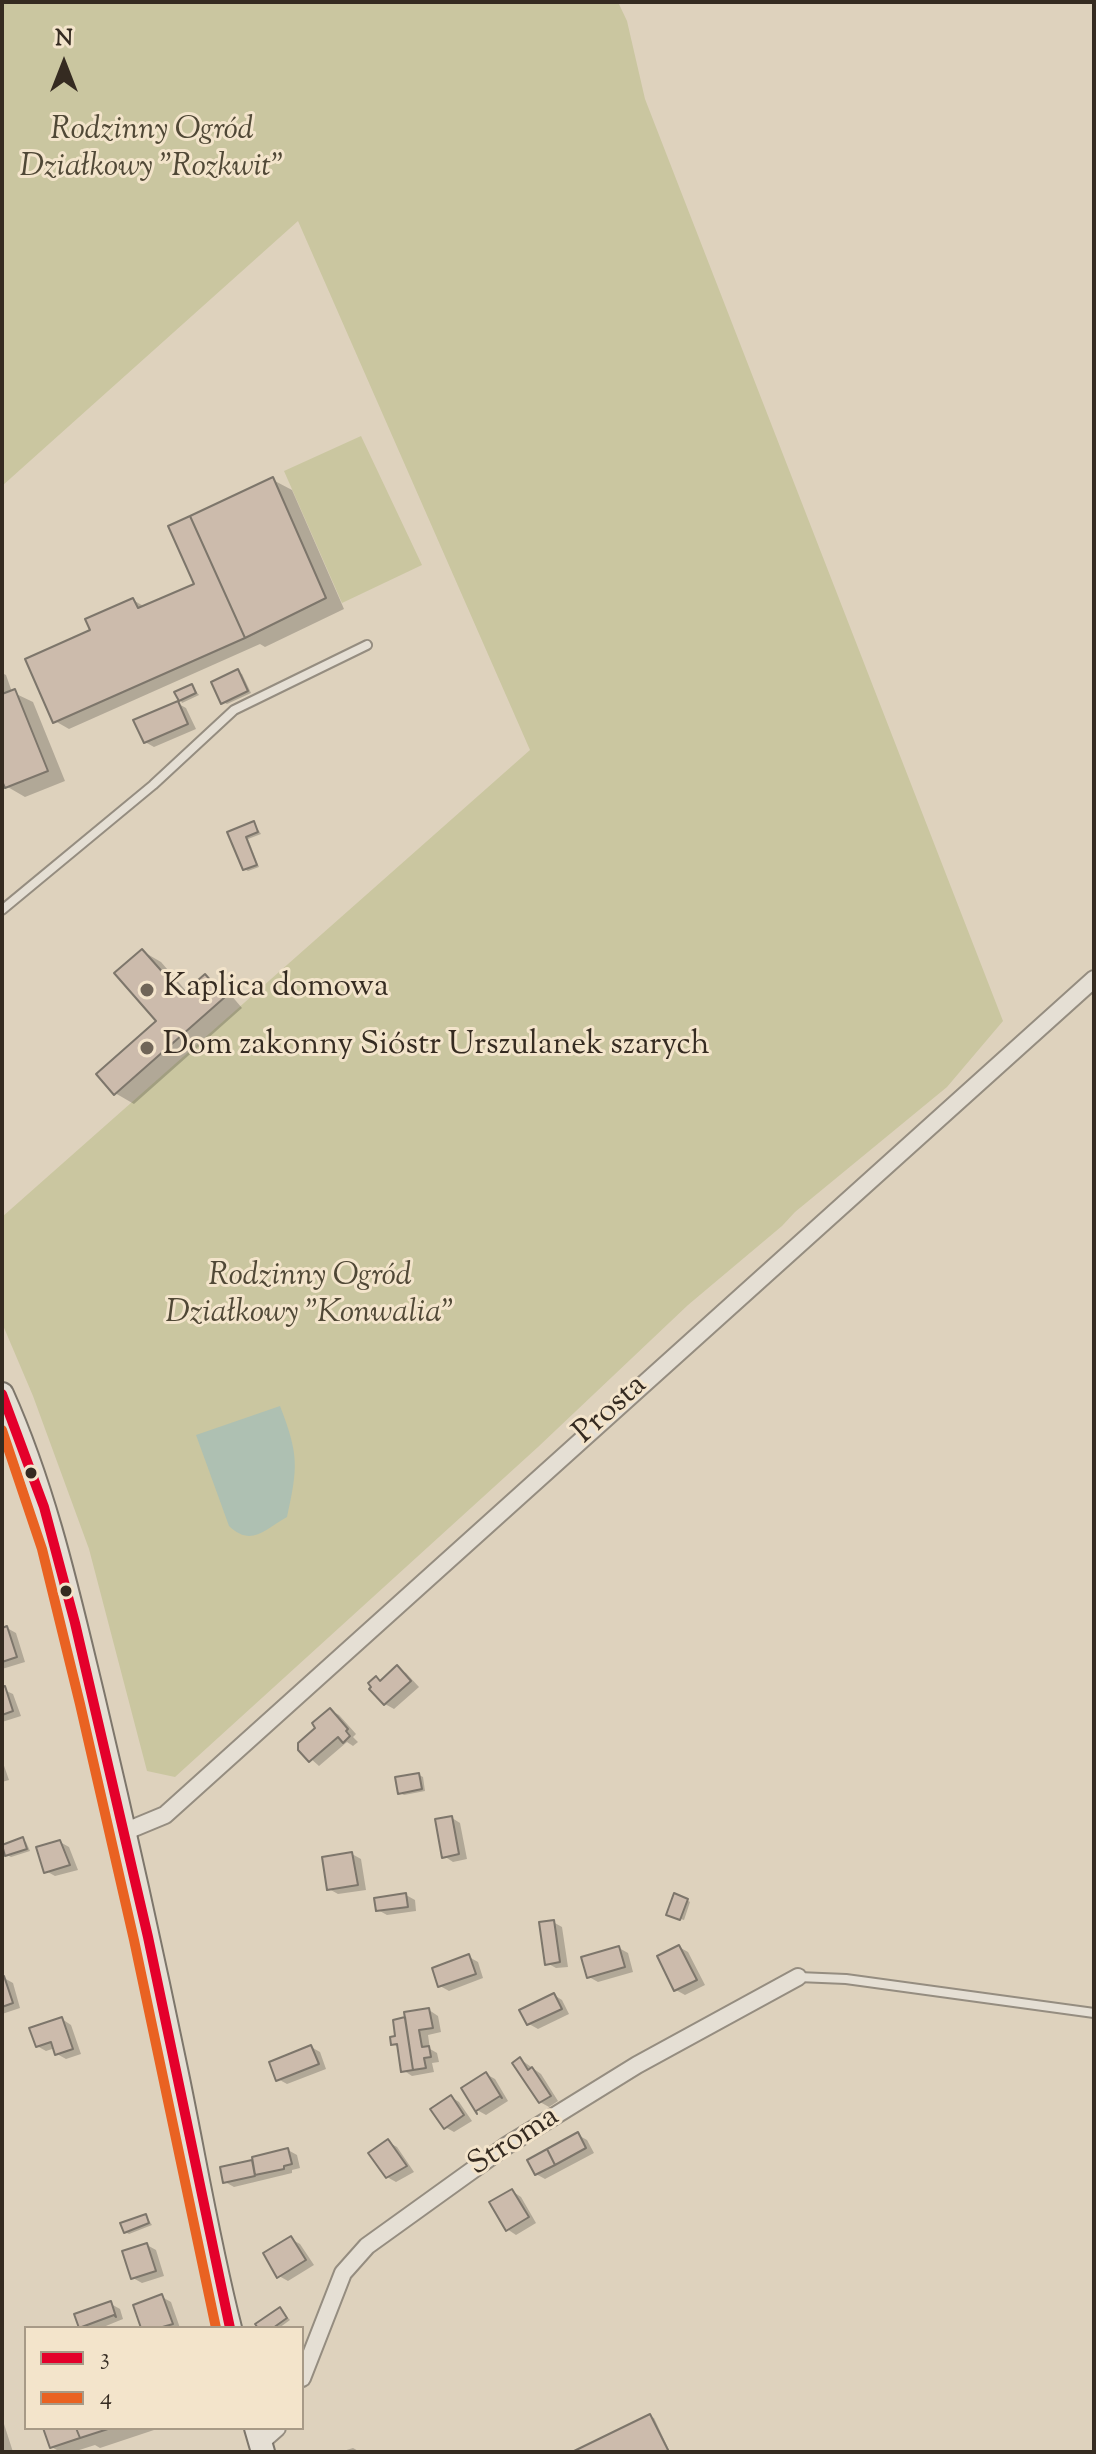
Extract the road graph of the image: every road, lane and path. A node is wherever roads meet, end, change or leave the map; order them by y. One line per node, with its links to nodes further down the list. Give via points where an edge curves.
1 (367, 645): 2 (lane, via 234,710)
2 (2, 910)
3 (1094, 979): 5 (street, Prosta, via 165,1815)
4 (2, 1394): 5 (main road, via 33,1473 68,1590)
5 (124, 1832): 8 (main road)
6 (798, 1977): 7 (lane); 9 (street, Stroma, via 637,2065 506,2146 367,2246 343,2273)
7 (1094, 2013)
8 (230, 2326)
9 (304, 2373)

